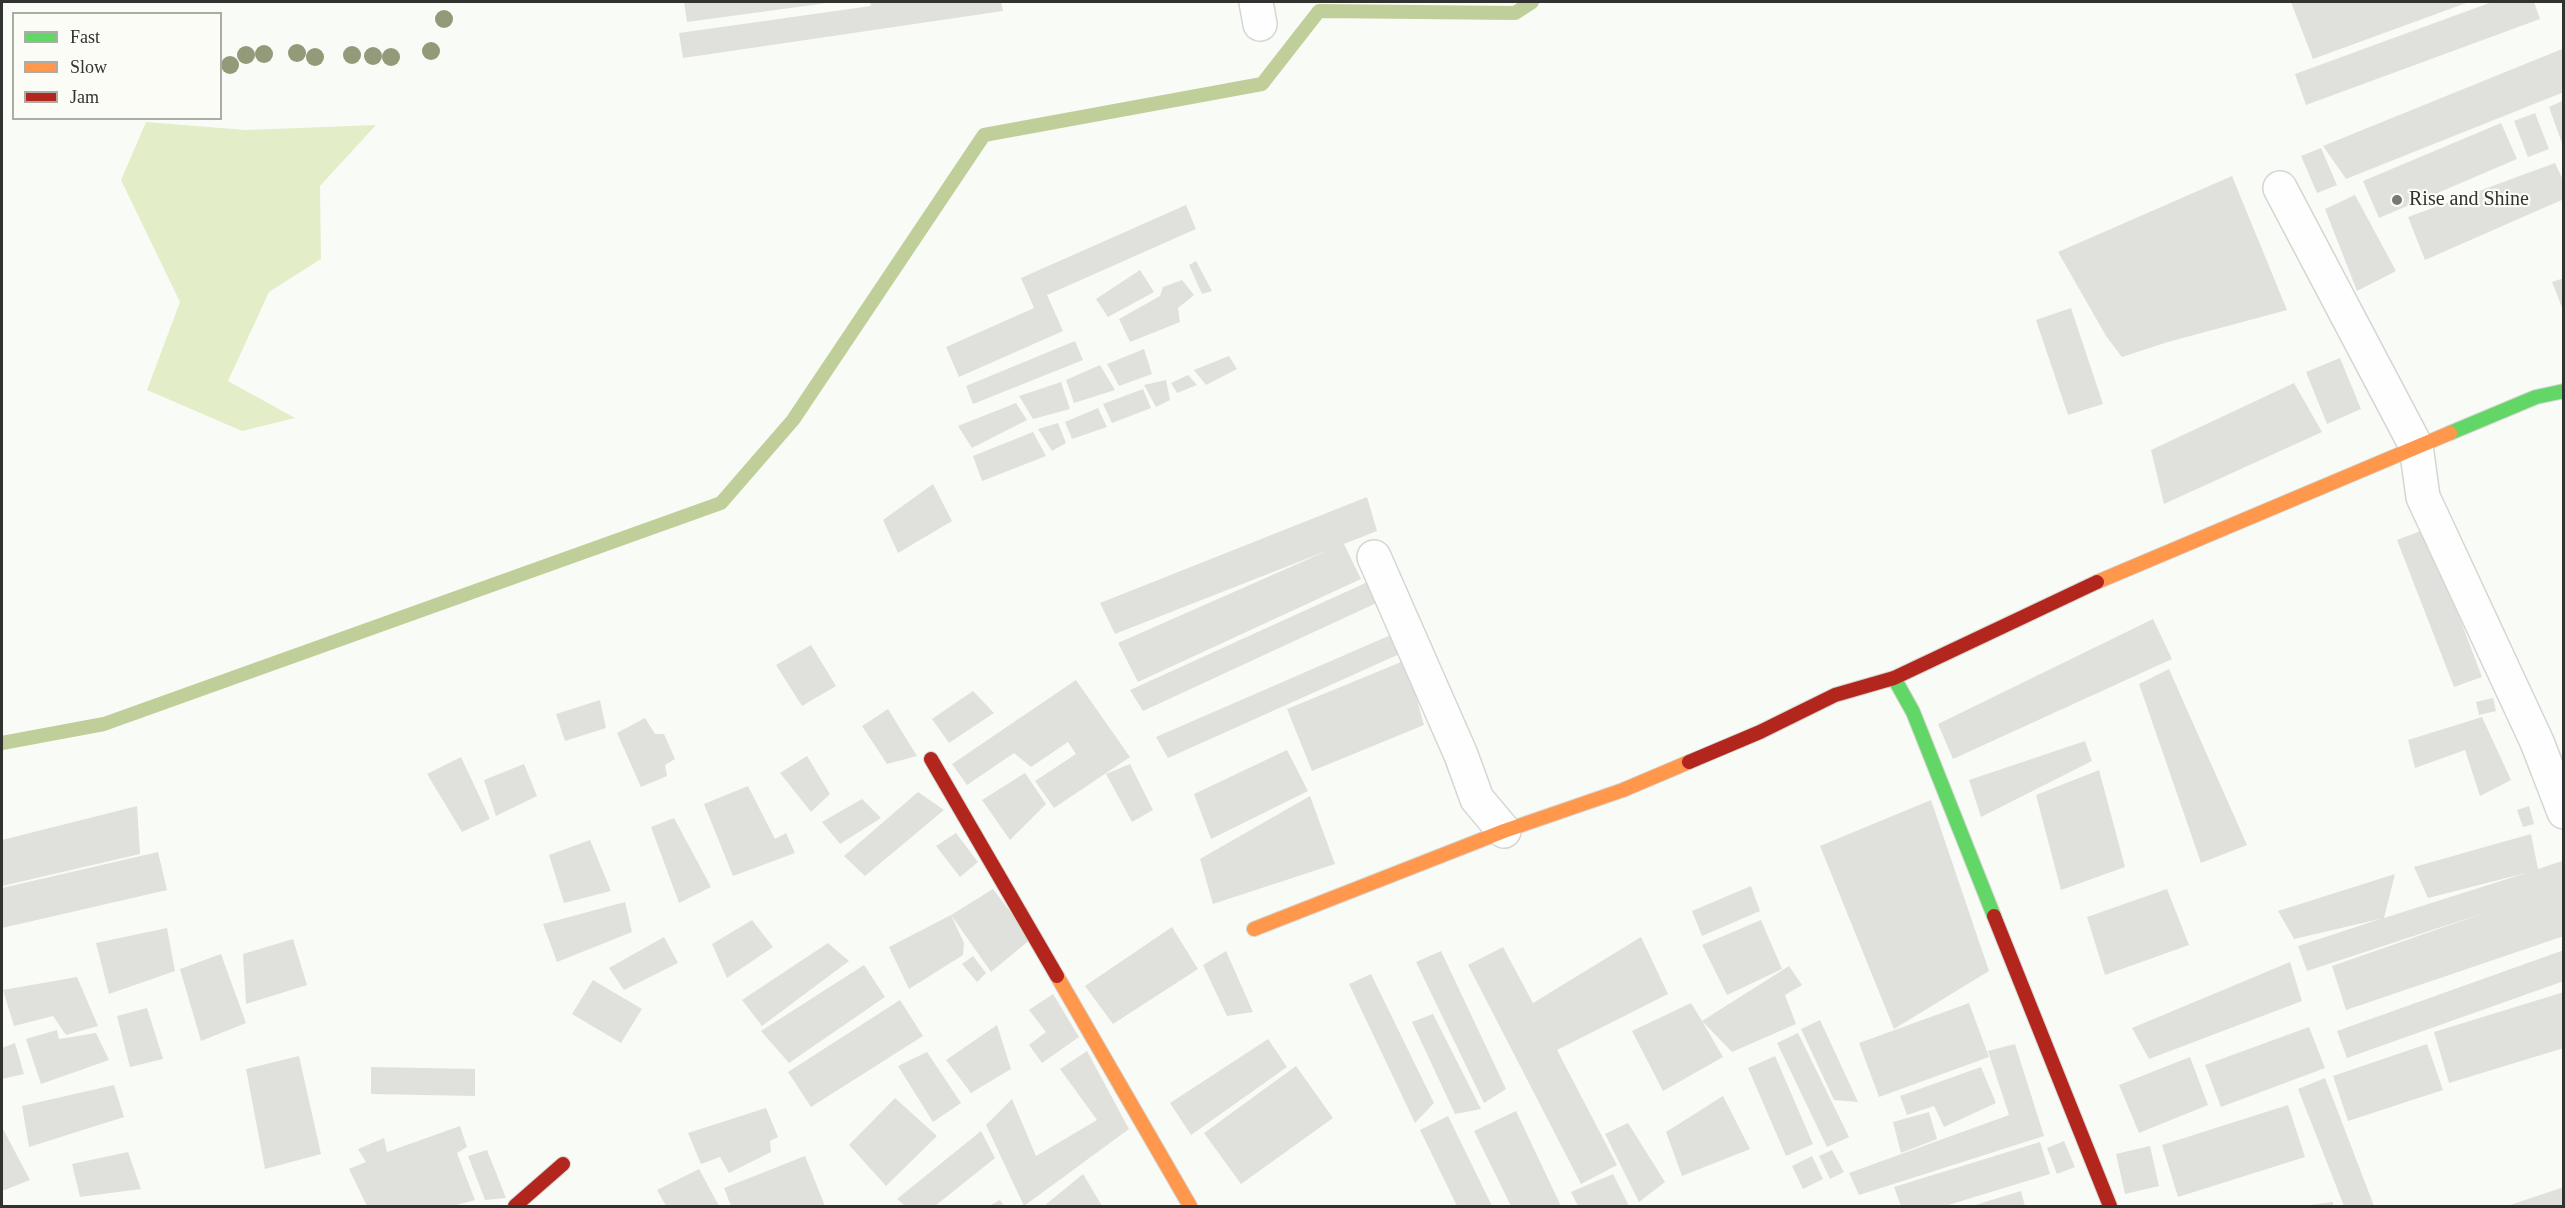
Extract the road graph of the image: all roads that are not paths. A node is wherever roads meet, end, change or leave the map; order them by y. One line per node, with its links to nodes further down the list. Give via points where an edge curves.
1 (2280, 188): 3 (street)
2 (2564, 391): 3 (street, via 2536,397)
3 (2416, 446): 5 (street, via 2123,570); 7 (street, via 2422,496 2536,742)
4 (1374, 557): 8 (street, via 1477,799)
5 (1894, 678): 8 (street, via 1835,694 1760,732 1633,785); 13 (street, via 1913,711)
6 (931, 759): 12 (street)
7 (2564, 812)
8 (1504, 831): 9 (street)
9 (1254, 929)
10 (563, 1164): 11 (street)
11 (514, 1206)
12 (1190, 1206)
13 (2110, 1206)

